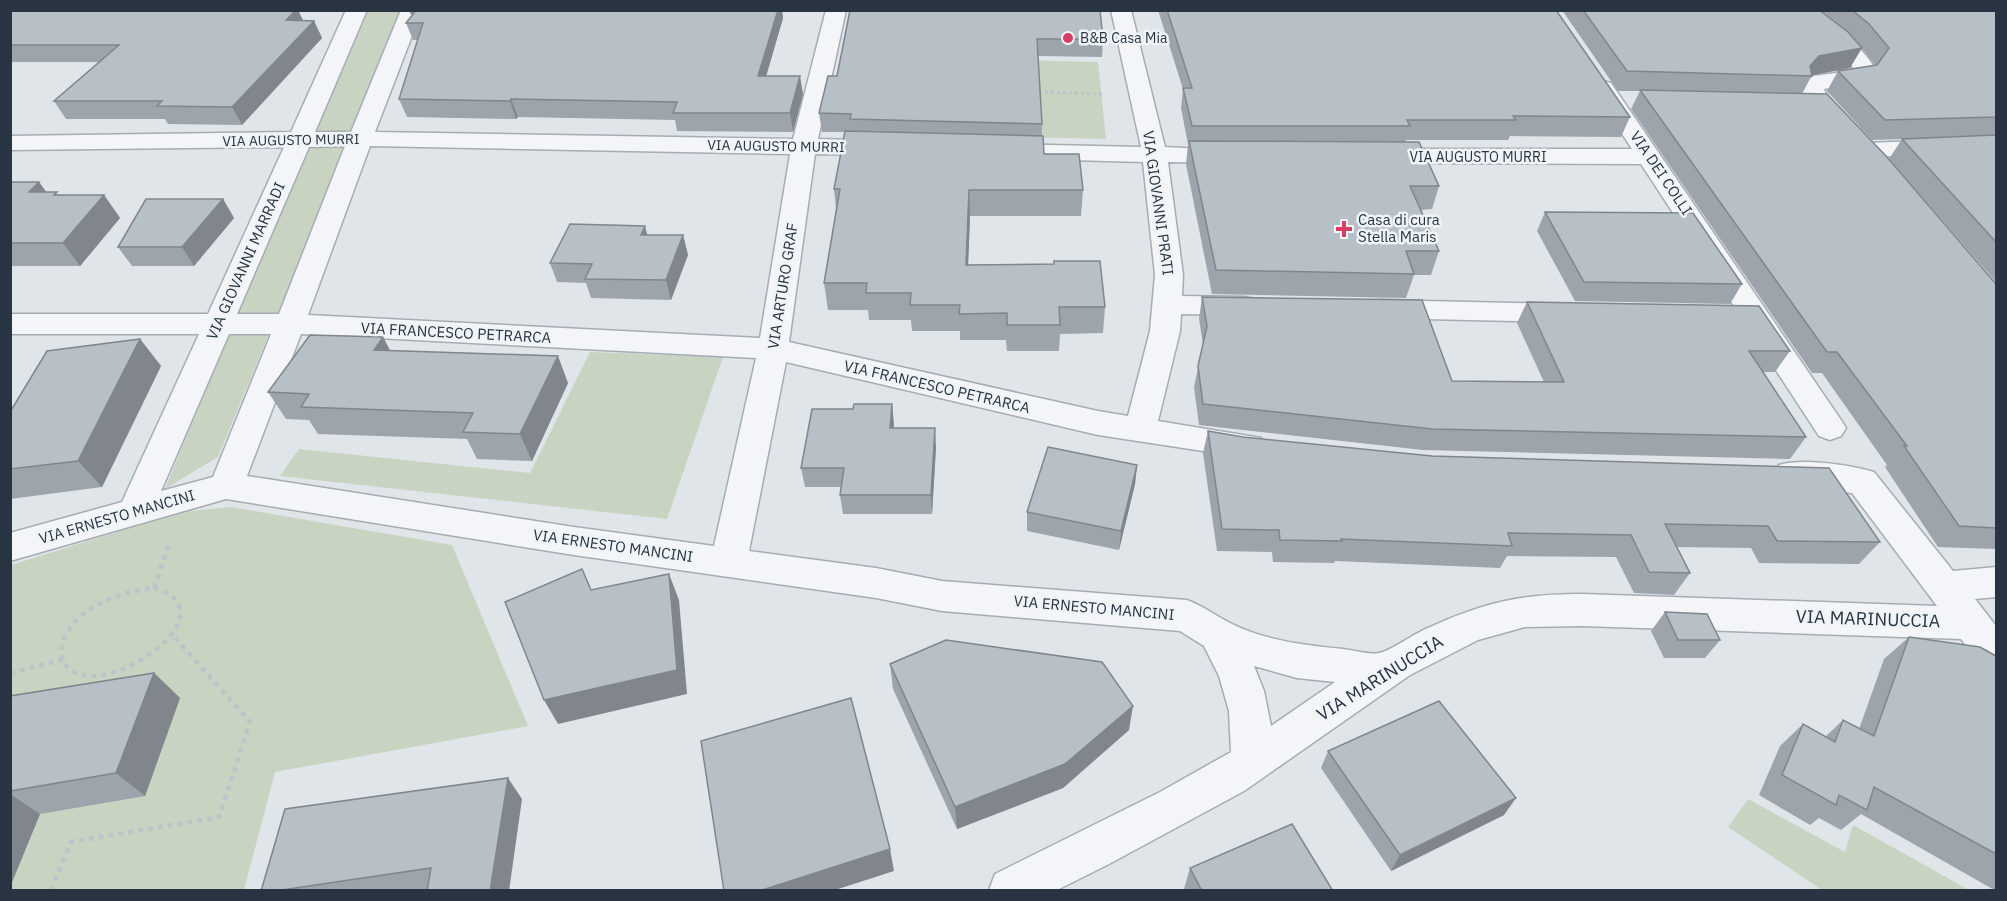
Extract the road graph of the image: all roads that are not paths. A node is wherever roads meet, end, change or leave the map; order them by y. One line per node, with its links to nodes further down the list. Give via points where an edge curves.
1 (357, 10): 10 (street, VIA GIOVANNI MARRADI)
2 (412, 10): 9 (street)
3 (836, 10): 13 (street, VIA ARTURO GRAF)
4 (1100, 10): 6 (street)
5 (1797, 10): 16 (street, via 1863,64 1864,69 1857,77 1816,83 1809,104)
6 (1121, 11): 7 (street); 17 (street, VIA GIOVANNI PRATI)
7 (1138, 11)
8 (1587, 65): 20 (street, VIA DEI COLLI, via 1623,101)
9 (360, 139): 10 (street, VIA AUGUSTO MURRI); 13 (street, VIA AUGUSTO MURRI); 29 (street)
10 (300, 141): 11 (street, VIA AUGUSTO MURRI); 30 (street, VIA GIOVANNI MARRADI)
11 (10, 143)
12 (1996, 145): 16 (street)
13 (804, 146): 14 (street, VIA AUGUSTO MURRI); 31 (street, VIA ARTURO GRAF)
14 (909, 148)
15 (979, 150): 17 (street)
16 (1866, 150): 21 (street)
17 (1155, 155): 18 (street); 22 (street, VIA GIOVANNI PRATI, via 1167,244)
18 (1255, 156)
19 (1351, 156): 20 (street, VIA AUGUSTO MURRI)
20 (1650, 157): 27 (street, VIA DEI COLLI)
21 (1890, 177)
22 (1168, 305): 23 (street); 33 (street, VIA GIOVANNI PRATI)
23 (1274, 307)
24 (1357, 309): 25 (street)
25 (1592, 313)
26 (1721, 316): 27 (street)
27 (1756, 316): 32 (street, VIA DEI COLLI)
28 (10, 324): 30 (street, VIA FRANCESCO PETRARCA)
29 (291, 324): 30 (street, VIA FRANCESCO PETRARCA); 31 (street, VIA FRANCESCO PETRARCA); 36 (street)
30 (217, 325): 37 (street, VIA GIOVANNI MARRADI)
31 (773, 349): 33 (street, VIA FRANCESCO PETRARCA); 39 (street, VIA ARTURO GRAF)
32 (1830, 428)
33 (1140, 430): 34 (street, VIA FRANCESCO PETRARCA)
34 (1272, 449)
35 (1762, 473): 41 (street, via 1862,481)
36 (226, 486): 37 (street, VIA ERNESTO MANCINI); 39 (street, VIA ERNESTO MANCINI)
37 (135, 512): 38 (street, VIA ERNESTO MANCINI)
38 (10, 547)
39 (729, 562): 42 (street, VIA ERNESTO MANCINI, via 942,596 1187,616)
40 (1996, 582): 41 (street)
41 (1943, 587): 43 (street)
42 (1218, 635): 44 (street, VIA ERNESTO MANCINI, via 1260,652 1297,661); 45 (street, via 1247,700)
43 (1984, 637): 44 (street, VIA MARINUCCIA, via 1556,610 1509,615 1466,627)
44 (1386, 671): 45 (street, VIA MARINUCCIA)
45 (1252, 762): 46 (street, VIA MARINUCCIA, via 1179,805)
46 (1011, 891)

